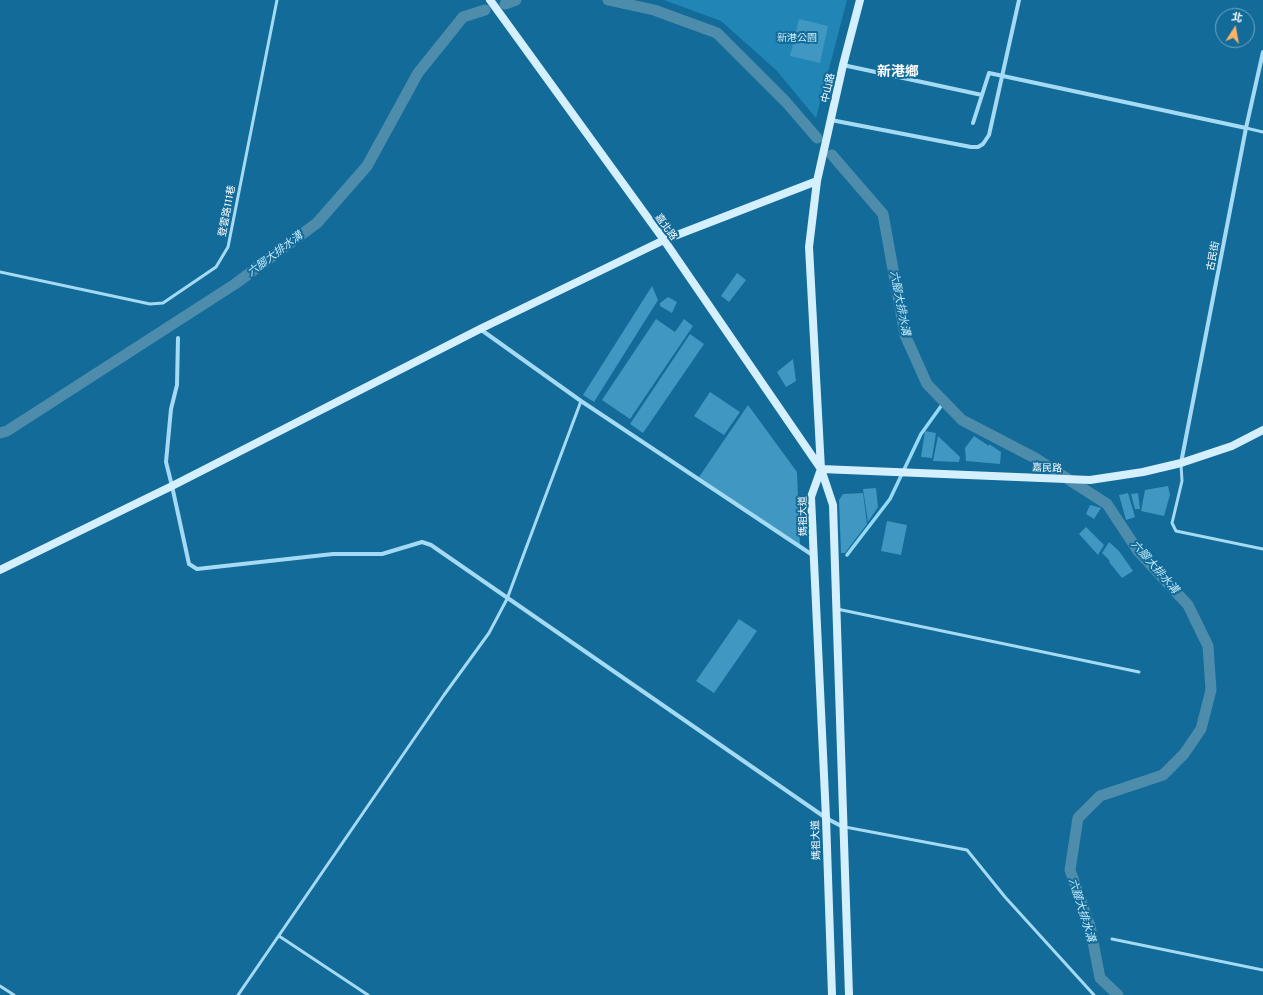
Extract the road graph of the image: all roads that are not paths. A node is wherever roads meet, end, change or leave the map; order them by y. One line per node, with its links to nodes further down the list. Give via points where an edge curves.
1 (277, 0): 15 (lane, 登雲路111巷, via 228,247 216,267 163,303 150,304)
2 (490, 0): 14 (main road, 嘉北路)
3 (860, 0): 6 (main road, 中山路)
4 (1019, 0): 7 (street)
5 (1263, 52): 11 (street, 古民街)
6 (843, 65): 8 (street); 9 (main road, 中山路)
7 (1002, 76): 8 (street, via 989,73); 9 (street, via 989,135 978,147); 11 (street)
8 (982, 95): 10 (street)
9 (831, 120): 13 (main road, 中山路)
10 (974, 123)
11 (1246, 128): 12 (lane); 20 (street, 古民街)
12 (1263, 132)
13 (817, 181): 14 (main road); 21 (main road, 中山路, via 809,247)
14 (664, 240): 16 (main road); 21 (main road, 嘉北路)
15 (0, 272)
16 (480, 329): 18 (street); 22 (main road)
17 (178, 338): 22 (street, via 177,385 171,409 166,462)
18 (581, 401): 24 (street); 26 (lane)
19 (1263, 430): 20 (main road, 嘉民路, via 1232,446)
20 (1181, 463): 21 (main road, 嘉民路, via 1090,480); 23 (lane, via 1182,481 1172,523 1176,531)
21 (821, 470): 24 (main road, 媽祖大道, via 811,497); 27 (main road, via 833,506)
22 (172, 486): 25 (main road); 26 (street, via 189,564 197,569 333,554 382,554 422,542 431,545)
23 (1263, 549)
24 (815, 557): 29 (main road, 媽祖大道)
25 (0, 570)
26 (507, 599): 29 (street); 31 (lane, via 490,633 444,695)
27 (837, 609): 28 (lane); 30 (main road)
28 (1139, 672)
29 (826, 818): 30 (street); 38 (main road, 媽祖大道)
30 (843, 827): 39 (main road); 40 (lane, via 967,850 1005,897)
31 (279, 936): 36 (lane); 37 (lane)
32 (1112, 939): 33 (lane)
33 (1263, 970)
34 (0, 986): 35 (lane)
35 (14, 995)
36 (238, 995)
37 (368, 995)
38 (832, 995)
39 (849, 995)
40 (1094, 995)

